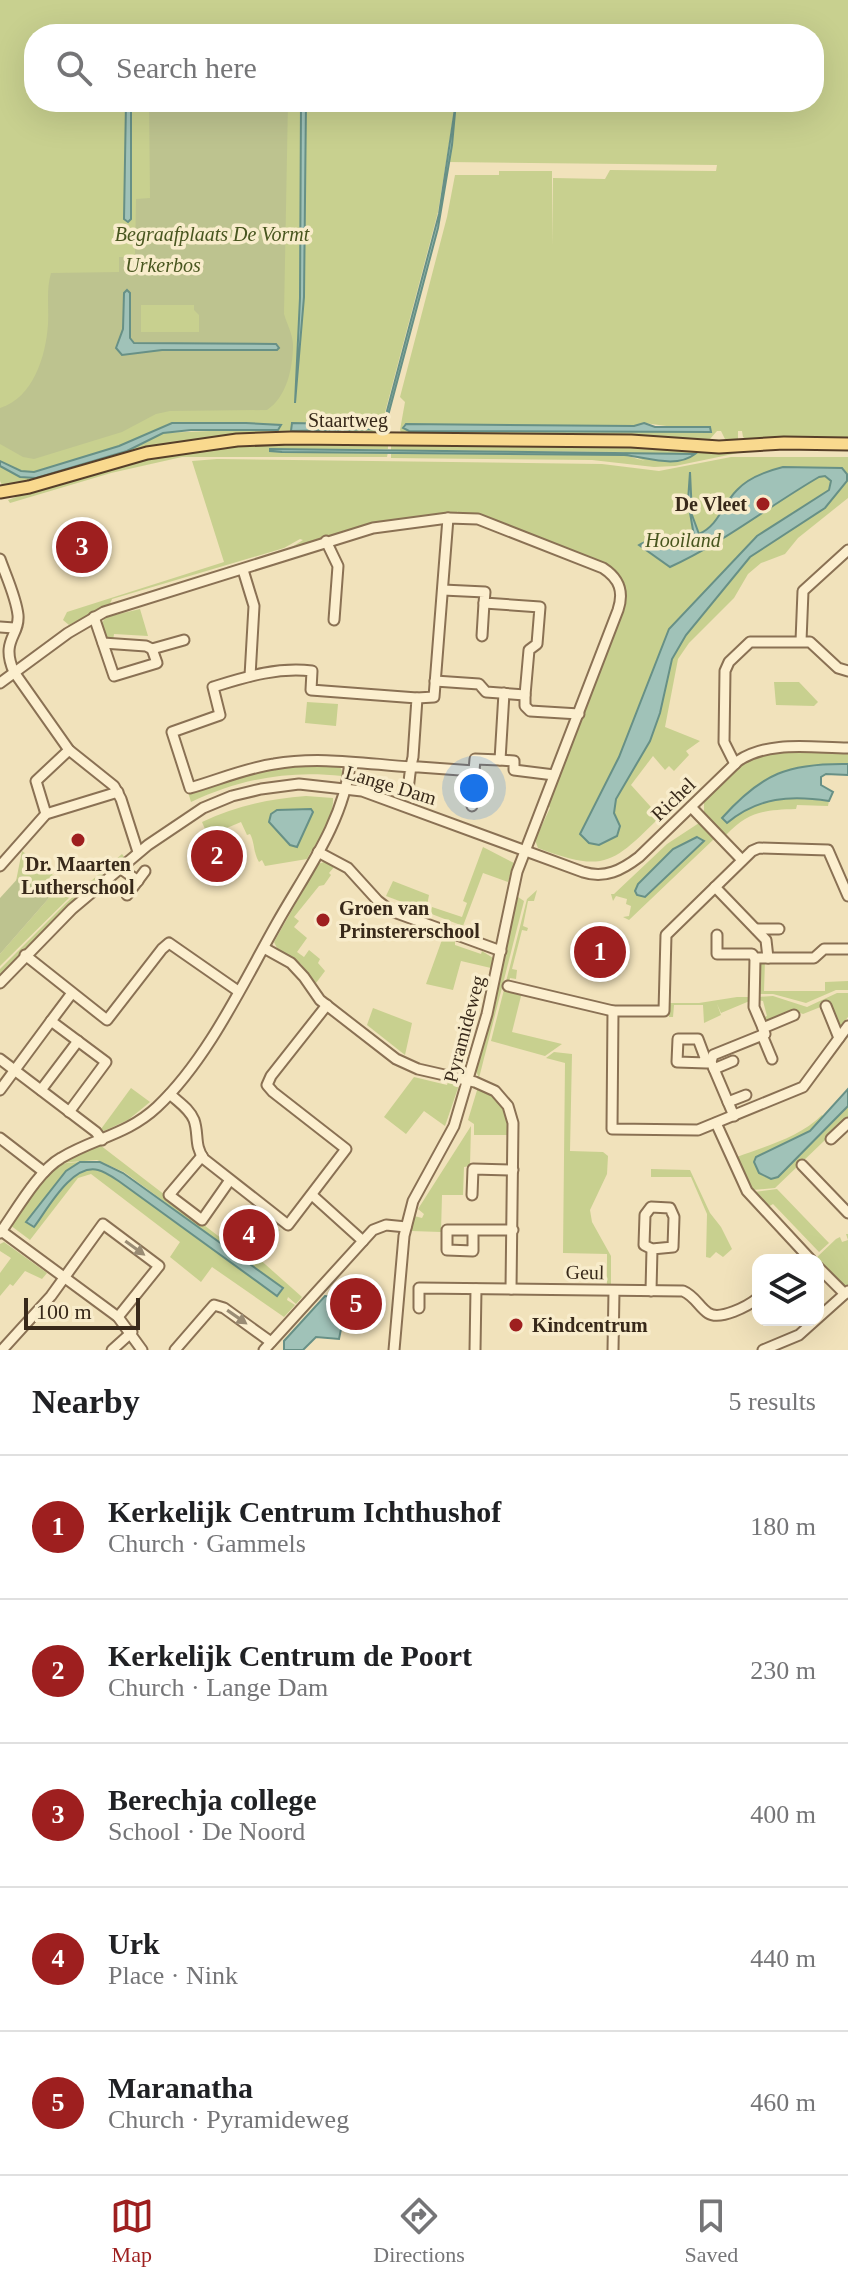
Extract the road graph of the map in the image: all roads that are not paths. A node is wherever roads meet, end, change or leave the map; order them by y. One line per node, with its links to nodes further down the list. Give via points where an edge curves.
1 (848, 444): 2 (main road, Staartweg, via 237,440 138,455)
2 (29, 487): 3 (main road, Staartweg); 4 (main road, Staartweg)
3 (0, 492)
4 (0, 501)
5 (448, 518): 6 (street, via 373,528); 10 (street); 29 (street, Pyramideweg, via 487,521 598,566 617,581 621,601)
6 (326, 541): 9 (street); 13 (street, via 338,566)
7 (848, 550): 18 (street, via 803,591)
8 (0, 559): 15 (street, via 18,615)
9 (243, 570): 12 (street); 23 (street, via 254,606)
10 (443, 590): 11 (street, via 485,592); 24 (street)
11 (484, 603): 16 (street); 27 (street, via 540,607)
12 (94, 617): 19 (street); 22 (street)
13 (334, 620)
14 (0, 627): 15 (street)
15 (14, 628): 22 (street, via 9,655)
16 (482, 636)
17 (184, 640): 20 (street)
18 (801, 641): 21 (street, via 813,643); 34 (street, via 753,641 726,667 724,745)
19 (103, 643): 20 (street); 20 (street, via 114,676 157,663)
20 (152, 649)
21 (848, 671)
22 (14, 672): 25 (street); 31 (street)
23 (250, 676): 28 (street, via 312,671 311,690); 33 (street, via 213,687 220,715 172,732 190,788 273,764)
24 (435, 681): 26 (street, via 479,684 486,692); 28 (street, via 434,697)
25 (0, 683)
26 (504, 693): 27 (street); 32 (street)
27 (525, 695): 29 (street, via 530,711)
28 (417, 698): 35 (street)
29 (579, 714): 37 (street, Pyramideweg)
30 (848, 748): 34 (street, Richel, via 767,749)
31 (69, 750): 39 (street); 43 (street, via 36,781)
32 (500, 760): 36 (street, via 475,759); 37 (street, via 514,761 514,770)
33 (350, 763): 35 (street); 38 (street)
34 (735, 764): 42 (street, Richel)
35 (411, 767): 36 (street); 40 (street)
36 (474, 771): 41 (street)
37 (554, 775): 44 (street, Pyramideweg)
38 (345, 787): 44 (street, Lange Dam); 45 (street, Lange Dam, via 276,786 232,796 196,812); 46 (street)
39 (118, 792): 43 (street); 45 (street)
40 (408, 792)
41 (472, 806)
42 (691, 807): 44 (street, Richel, via 639,857 610,873 587,874); 47 (street)
43 (46, 814): 48 (street)
44 (526, 851): 60 (street, Pyramideweg)
45 (138, 852): 49 (street, Lange Dam)
46 (318, 852): 58 (street); 60 (street, via 348,868 391,911)
47 (742, 860): 52 (street); 54 (street, via 759,848 828,850)
48 (0, 866)
49 (120, 868): 51 (street); 61 (street, Lange Dam)
50 (145, 871): 51 (street)
51 (138, 881): 53 (street)
52 (715, 887): 55 (street); 70 (street, via 666,935 664,1011)
53 (127, 895)
54 (848, 896)
55 (756, 929): 56 (street); 63 (street, via 768,942)
56 (779, 929)
57 (717, 935): 62 (street, via 717,954)
58 (264, 948): 66 (street); 68 (street, via 299,970)
59 (848, 949): 63 (street, via 824,949 814,958)
60 (501, 951): 82 (street, Pyramideweg)
61 (25, 955): 64 (street, Lange Dam); 67 (street)
62 (755, 958): 63 (street); 74 (street, via 755,1009)
63 (768, 958)
64 (0, 983)
65 (508, 986): 70 (street)
66 (238, 991): 67 (street, via 169,943 107,1020); 85 (street)
67 (72, 993): 72 (street)
68 (327, 1005): 82 (street, via 404,1064); 100 (street, via 267,1085 346,1149)
69 (826, 1006): 75 (street)
70 (613, 1011): 90 (street, via 612,1129 698,1130)
71 (794, 1015): 74 (street)
72 (51, 1021): 76 (street); 81 (street)
73 (848, 1026): 75 (street)
74 (762, 1031): 78 (street); 80 (street, via 713,1055)
75 (839, 1038): 89 (street, via 803,1087)
76 (78, 1041): 84 (street); 88 (street, via 106,1062)
77 (0, 1059): 81 (street)
78 (772, 1059)
79 (733, 1061): 80 (street)
80 (711, 1065): 87 (street)
81 (14, 1070): 83 (street); 84 (street)
82 (469, 1081): 97 (street, via 491,1088 508,1106); 103 (street, Pyramideweg, via 454,1126 417,1190)
83 (0, 1090)
84 (41, 1090): 88 (street)
85 (170, 1094): 94 (street, via 132,1127); 95 (street, via 191,1114)
86 (746, 1095): 87 (street)
87 (728, 1102): 89 (street)
88 (69, 1112): 94 (street)
89 (734, 1116): 90 (street)
90 (716, 1123): 109 (street, via 747,1191)
91 (848, 1123): 93 (street)
92 (0, 1138): 98 (street)
93 (831, 1139)
94 (102, 1140): 98 (street, via 63,1156)
95 (202, 1156): 99 (street); 99 (street, via 169,1195 202,1220)
96 (802, 1165): 102 (street)
97 (513, 1170): 101 (street, via 473,1169); 105 (street)
98 (44, 1172): 106 (street)
99 (230, 1180): 100 (street, via 288,1225)
100 (312, 1195): 107 (street)
101 (472, 1195)
102 (848, 1213)
103 (406, 1227): 107 (street, via 380,1226); 126 (street, Pyramideweg)
104 (473, 1230): 105 (street)
105 (513, 1230): 113 (street)
106 (1, 1231): 111 (street)
107 (363, 1241): 121 (street)
108 (652, 1249): 108 (street, via 644,1245 646,1211 670,1208 673,1247); 115 (street)
109 (801, 1254)
110 (824, 1273): 116 (street)
111 (64, 1278): 119 (street); 119 (street, one-way to 119, via 103,1224 159,1266); 122 (street)
112 (476, 1289): 113 (street, Geul); 118 (street, Geul, via 419,1288); 127 (street)
113 (511, 1289): 114 (street, Geul)
114 (614, 1291): 115 (street, Geul); 128 (street)
115 (651, 1291): 117 (street, Geul, via 686,1292 716,1315)
116 (846, 1293): 129 (street, via 799,1335)
117 (752, 1303)
118 (419, 1308)
119 (118, 1317): 120 (street)
120 (132, 1332): 123 (street); 124 (street)
121 (268, 1346): 125 (street, one-way to 121, via 214,1305)
122 (2, 1350)
123 (112, 1350)
124 (142, 1350)
125 (175, 1350)
126 (394, 1350)
127 (475, 1350)
128 (613, 1350)
129 (763, 1350)

